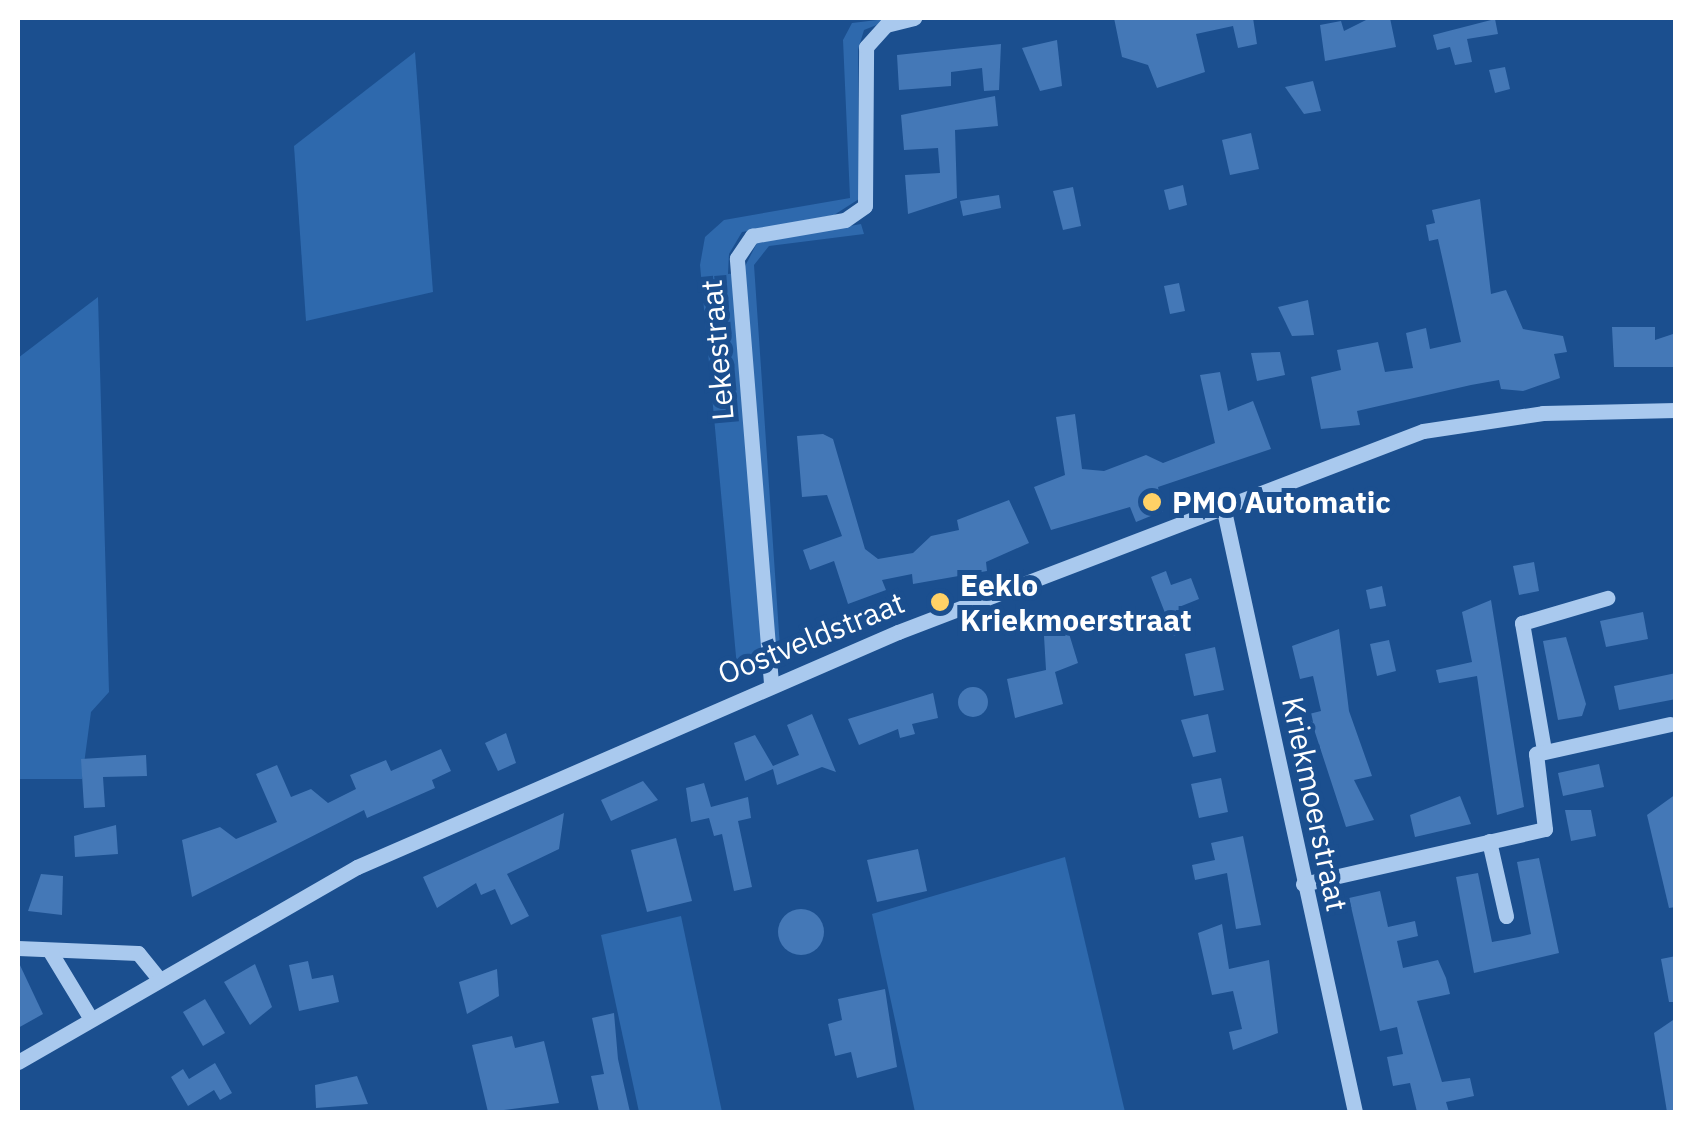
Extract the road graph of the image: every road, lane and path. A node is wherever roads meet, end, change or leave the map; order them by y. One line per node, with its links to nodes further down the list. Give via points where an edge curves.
1 (914, 18): 5 (street, Lekestraat, via 886,25 866,47 865,206 845,220 752,236 738,258)
2 (1676, 410): 3 (street, Oostveldstraat, via 1544,412 1438,428)
3 (1223, 506): 5 (street, Oostveldstraat); 9 (street, Kriekmoerstraat)
4 (1606, 598): 7 (street, via 1522,623)
5 (771, 683): 13 (street, Oostveldstraat, via 358,867)
6 (1670, 724): 7 (street)
7 (1544, 750): 8 (street, via 1536,754 1545,829)
8 (1489, 842): 9 (street); 10 (street)
9 (1303, 884): 16 (street, Kriekmoerstraat)
10 (1506, 916)
11 (18, 948): 12 (street)
12 (51, 953): 13 (street, via 138,952); 14 (street)
13 (160, 979): 14 (street, Oostveldstraat)
14 (91, 1018): 15 (street, Oostveldstraat)
15 (18, 1062)
16 (1355, 1112)

